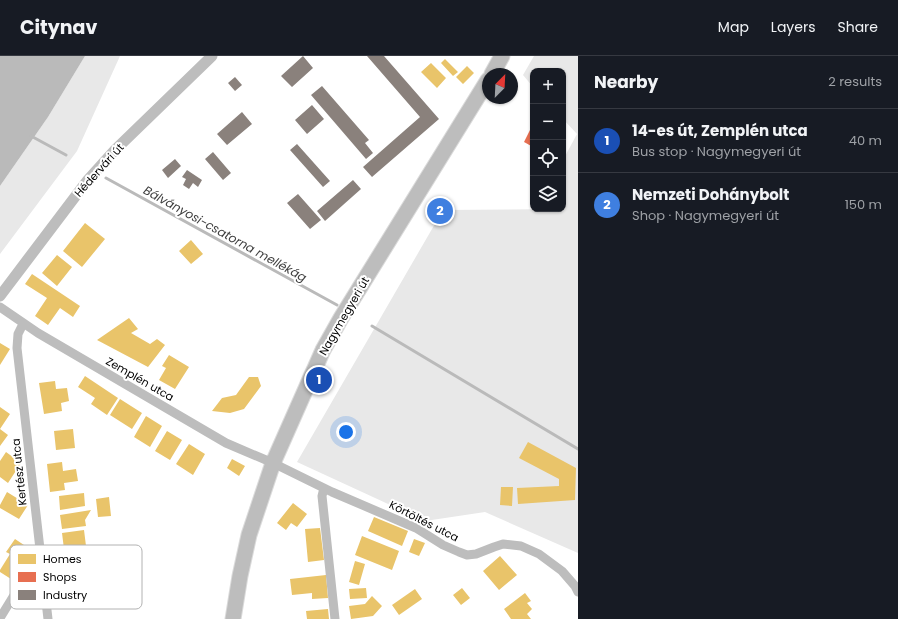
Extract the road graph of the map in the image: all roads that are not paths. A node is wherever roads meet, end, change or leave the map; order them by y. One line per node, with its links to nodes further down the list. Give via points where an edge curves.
1 (212, 56): 5 (street, Hédervári út, via 115,150 87,181)
2 (502, 56): 3 (main road)
3 (495, 68)
4 (482, 90): 8 (main road, Nagymegyeri út, via 323,350)
5 (0, 296)
6 (0, 307): 7 (street, Zemplén utca)
7 (23, 324): 8 (street, Zemplén utca, via 226,443); 10 (street, Kertész utca, via 18,334 17,348)
8 (273, 463): 9 (street, Körtöltés utca); 16 (main road, Nagymegyeri út, via 249,535)
9 (324, 488): 11 (street, Körtöltés utca, via 404,523 459,552 476,554 504,544 521,546 539,554 562,571); 17 (street, via 322,496)
10 (39, 545)
11 (578, 592)
12 (10, 602): 14 (street)
13 (47, 609): 15 (street, Kertész utca)
14 (0, 618)
15 (48, 619)
16 (233, 619)
17 (335, 619)

